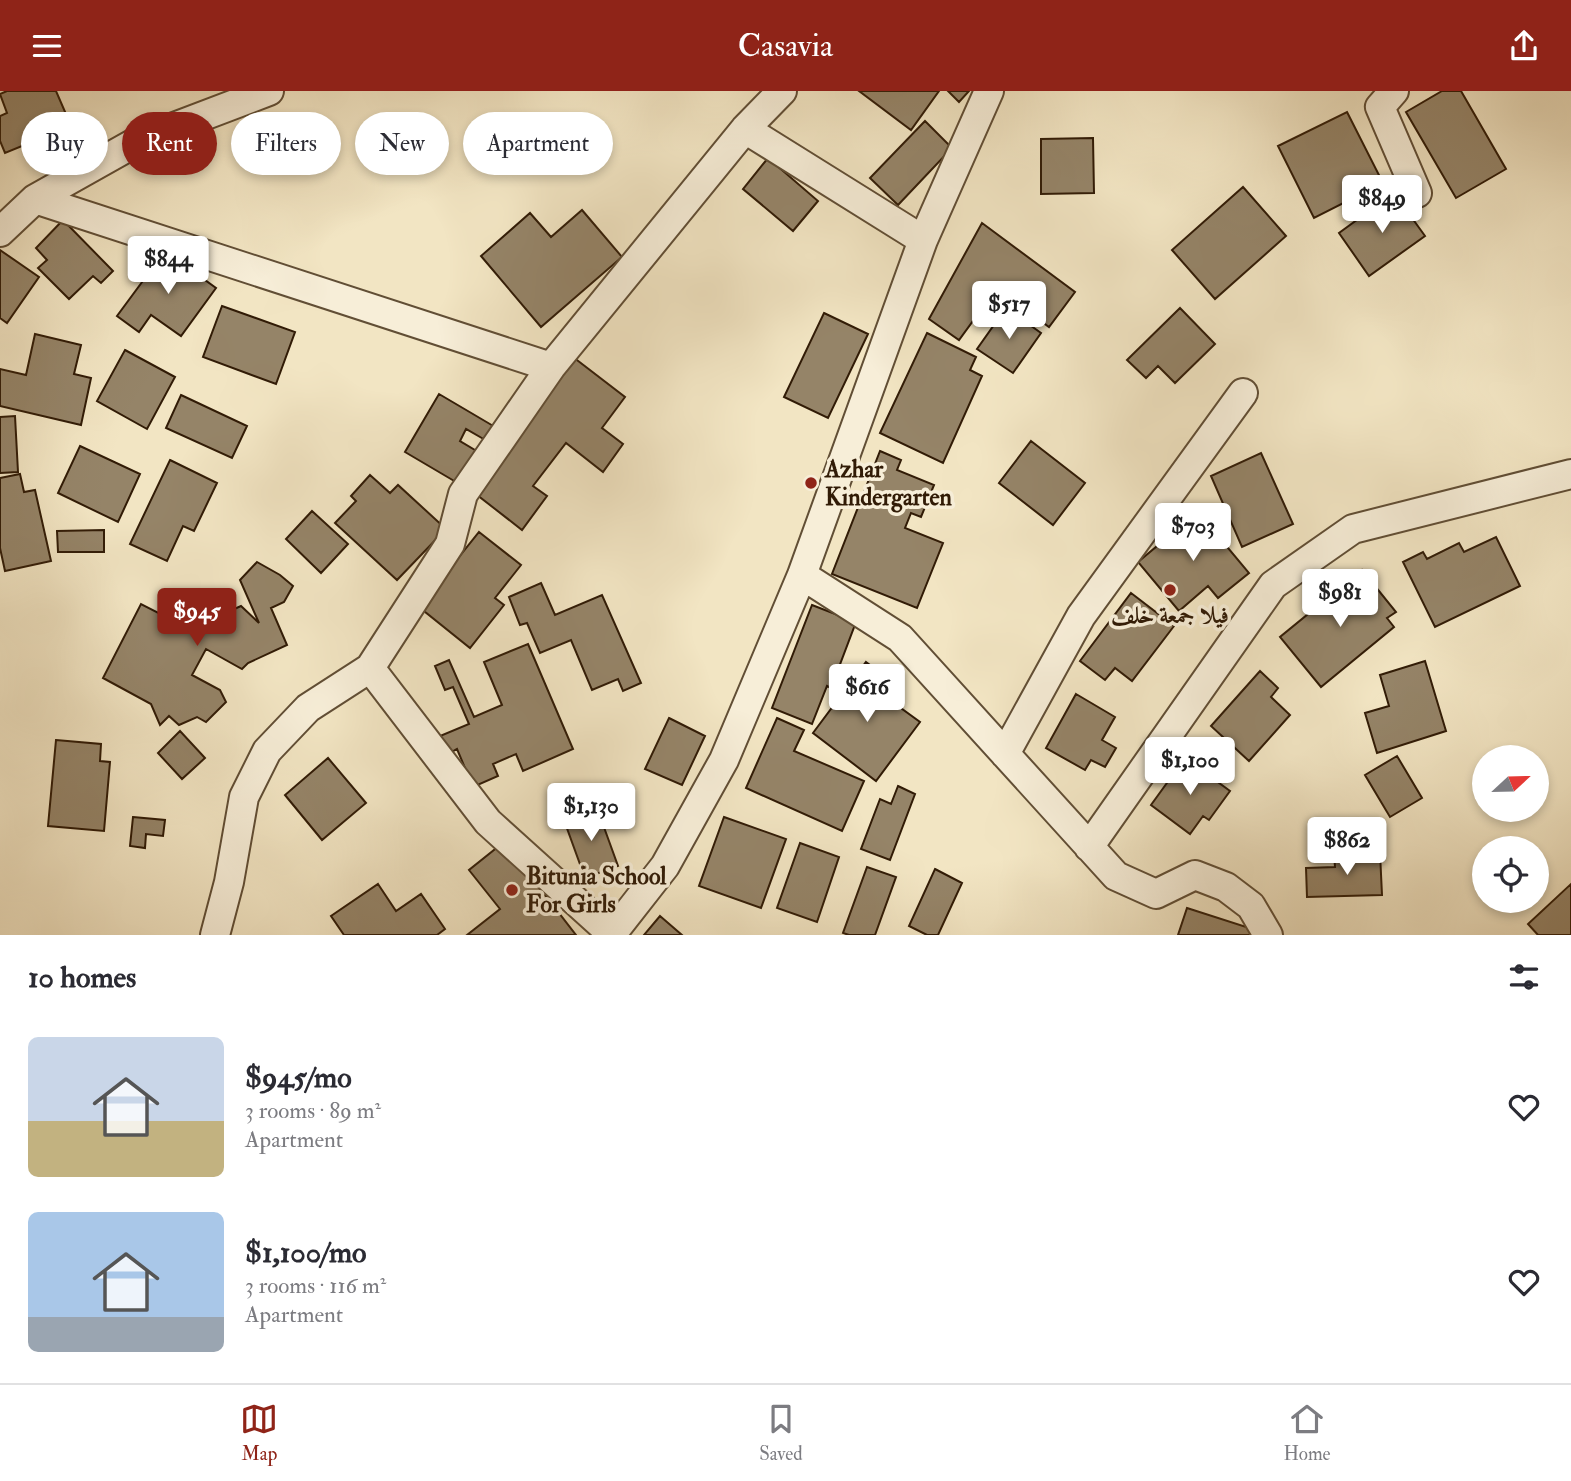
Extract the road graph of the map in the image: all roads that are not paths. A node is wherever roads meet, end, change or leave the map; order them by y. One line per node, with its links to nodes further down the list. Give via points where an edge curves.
1 (269, 91): 7 (street, via 140,140)
2 (782, 91): 5 (street)
3 (989, 91): 9 (street)
4 (1394, 91): 6 (street, via 1380,107)
5 (745, 129): 9 (street); 10 (street)
6 (1417, 193)
7 (35, 199): 8 (street); 10 (street)
8 (0, 232)
9 (923, 240): 13 (street)
10 (551, 367): 14 (street, via 463,494 450,544)
11 (1243, 393): 15 (street, via 1080,616)
12 (1571, 474): 16 (street, via 1353,529 1273,586)
13 (802, 575): 15 (street, via 900,638); 18 (street, via 724,760 665,866)
14 (370, 669): 17 (street, via 308,708 267,751 244,797); 18 (street, via 488,822)
15 (1005, 754): 16 (street)
16 (1089, 847): 19 (street, via 1116,876 1156,894 1195,875 1226,887 1251,906)
17 (215, 935)
18 (611, 935)
19 (1268, 935)

